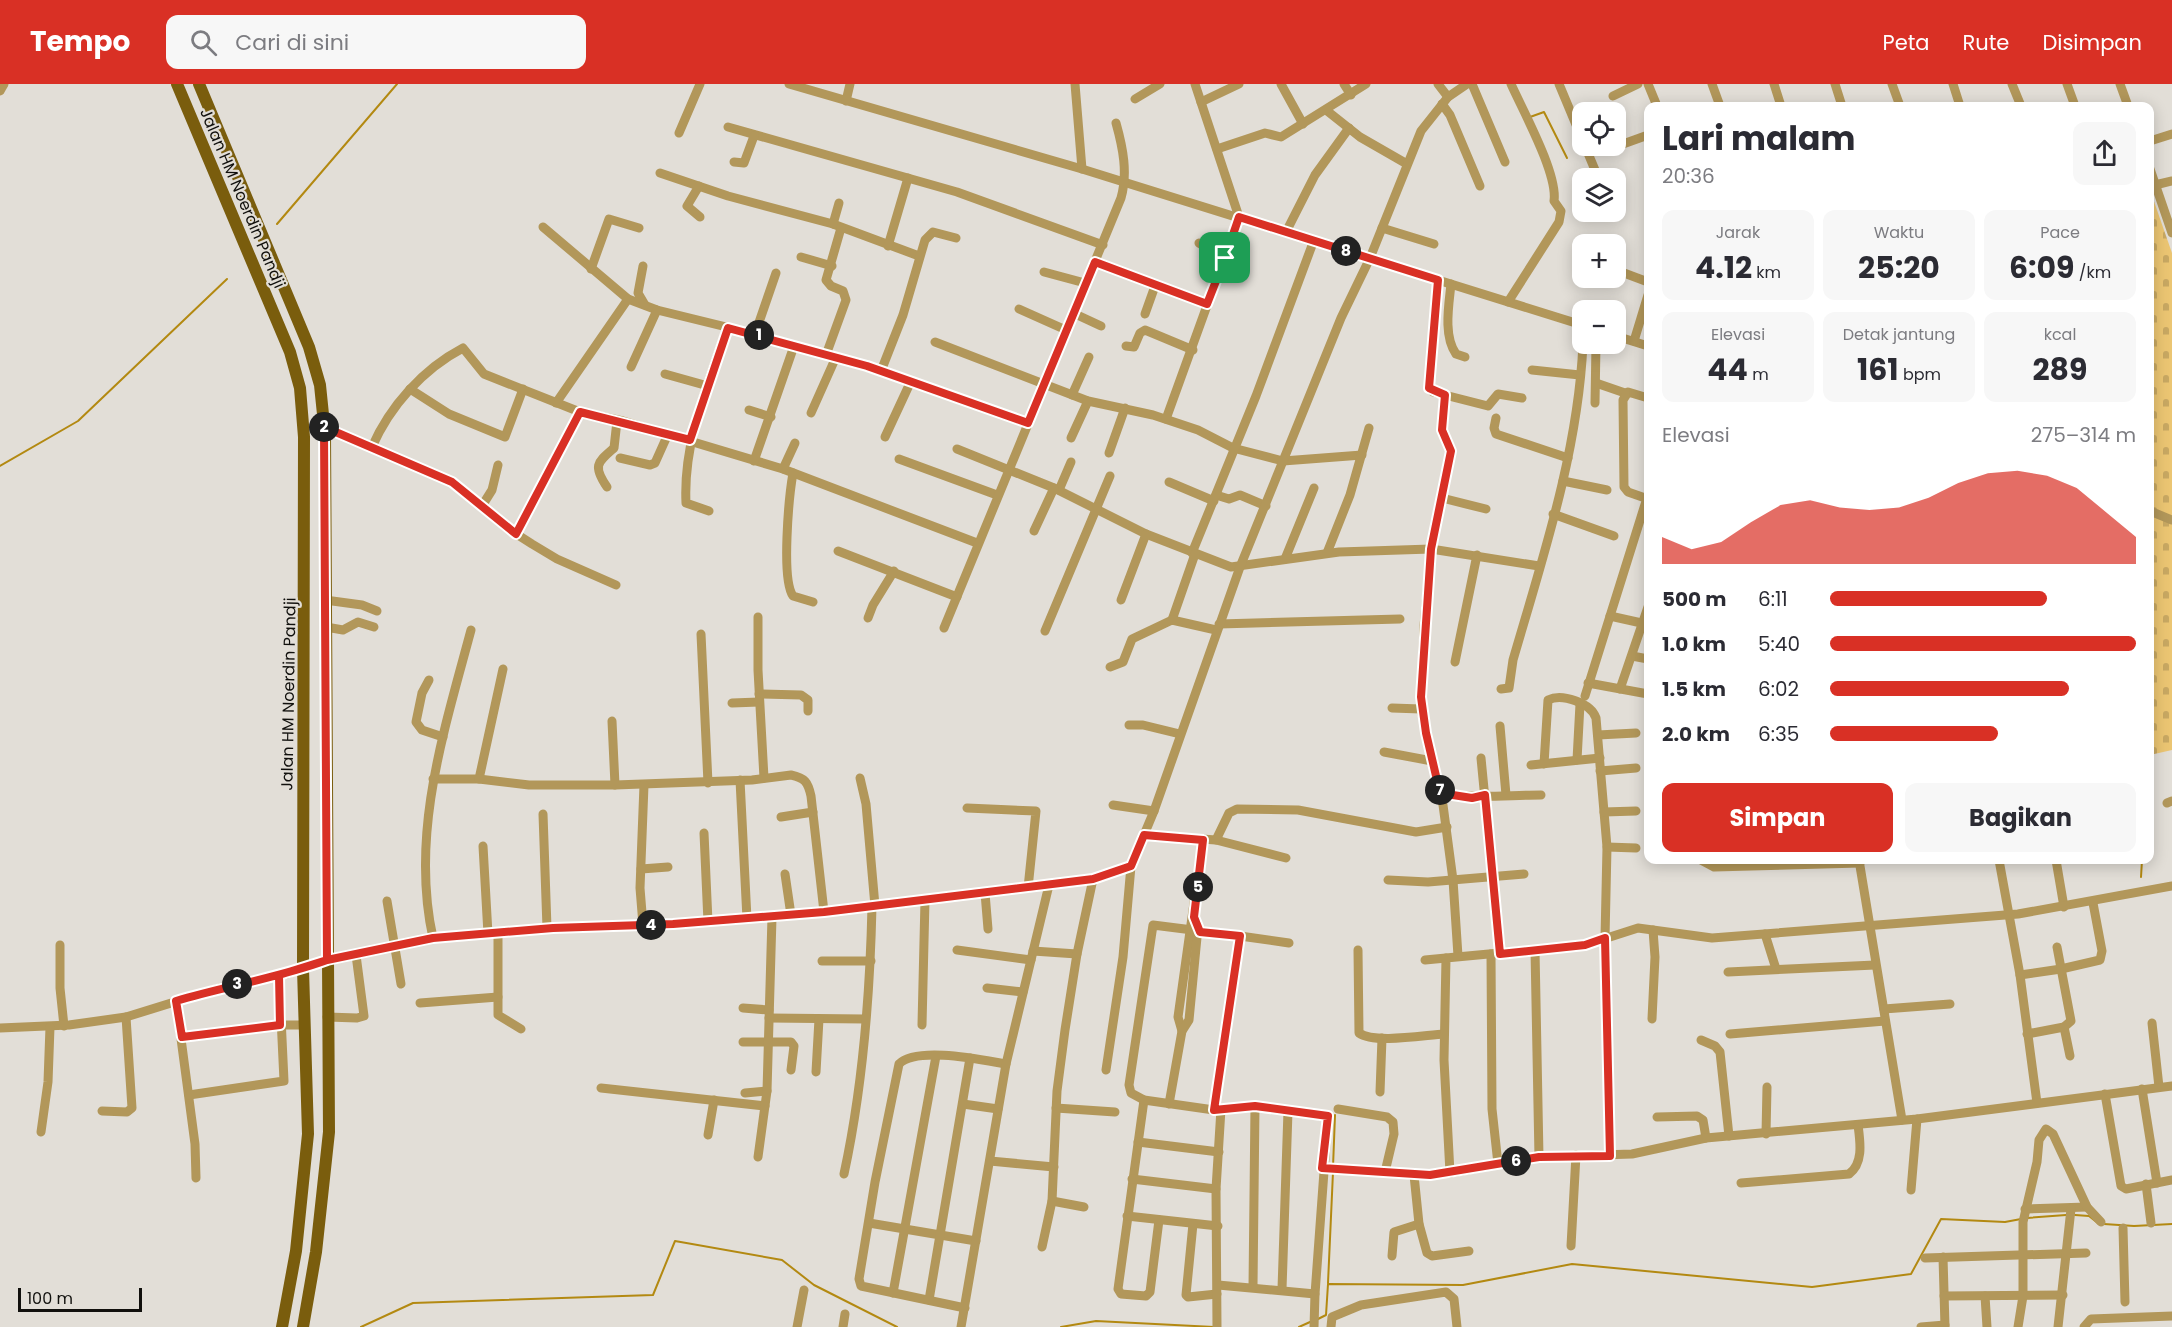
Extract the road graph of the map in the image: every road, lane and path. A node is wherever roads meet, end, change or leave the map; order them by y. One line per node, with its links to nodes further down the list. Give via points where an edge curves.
1 (4, 84): 29 (street)
2 (177, 84): 351 (main road, Jalan HM Noerdin Pandji, via 290,352 300,388 306,568)
3 (199, 84): 155 (main road, Jalan HM Noerdin Pandji, via 309,346 320,385)
4 (700, 84): 51 (street)
5 (789, 84): 34 (street)
6 (850, 84): 34 (street)
7 (1074, 84): 61 (street)
8 (1160, 84): 32 (street)
9 (1195, 84): 35 (street)
10 (1239, 84): 35 (street)
11 (1281, 84): 48 (street)
12 (1344, 84): 30 (street)
13 (1366, 84): 30 (street)
14 (1438, 84): 33 (street)
15 (1467, 84): 33 (street)
16 (1472, 84): 59 (street)
17 (1511, 84): 102 (street, via 1549,171 1556,190 1554,201 1561,211 1559,222)
18 (1559, 84): 46 (street)
19 (1638, 84): 31 (street)
20 (1647, 84): 36 (street)
21 (1712, 84): 37 (street)
22 (1774, 84): 38 (street)
23 (1835, 84): 39 (street)
24 (1892, 84): 40 (street)
25 (1953, 84): 41 (street)
26 (2012, 84): 42 (street)
27 (2067, 84): 43 (street)
28 (2120, 84): 44 (street)
29 (0, 91)
30 (1351, 95): 45 (street)
31 (1614, 96)
32 (1135, 99)
33 (1445, 100): 60 (street, via 1420,131); 68 (street)
34 (846, 101): 61 (street)
35 (1201, 102): 57 (street)
36 (1655, 102)
37 (1719, 102)
38 (1780, 102)
39 (1841, 102)
40 (1899, 102)
41 (1959, 102)
42 (2019, 102)
43 (2074, 102)
44 (2127, 102)
45 (1326, 110): 48 (street); 50 (street)
46 (1572, 115)
47 (1116, 123): 66 (street)
48 (1303, 124): 57 (street, via 1281,137 1265,133)
49 (728, 127): 53 (street)
50 (1349, 128): 60 (street); 77 (street, via 1315,175)
51 (679, 133)
52 (2172, 134): 55 (street)
53 (754, 135): 58 (street, via 744,163); 63 (street)
54 (1644, 136): 56 (street)
55 (2154, 140)
56 (1626, 143)
57 (1217, 149): 72 (street)
58 (734, 162)
59 (1505, 162)
60 (1407, 164): 76 (street)
61 (1082, 169): 66 (street)
62 (660, 173): 67 (street)
63 (908, 178): 82 (street); 84 (street)
64 (2172, 181): 69 (street)
65 (2154, 183): 69 (street)
66 (1125, 184): 72 (street); 82 (street)
67 (699, 186): 71 (street, via 687,207); 73 (street)
68 (1480, 186)
69 (2155, 186): 78 (street)
70 (838, 203): 73 (street)
71 (700, 217)
72 (1239, 217): 77 (street); 87 (street)
73 (837, 226): 84 (street); 91 (street)
74 (543, 227): 92 (street)
75 (639, 228): 92 (street, via 609,219)
76 (1382, 228): 83 (street); 88 (street)
77 (1286, 232): 80 (street)
78 (2172, 232)
79 (956, 238): 85 (street, via 930,233)
80 (1314, 240): 88 (street); 164 (street)
81 (1199, 243): 87 (street)
82 (1103, 244): 89 (street)
83 (1434, 244)
84 (888, 246): 85 (street)
85 (918, 256): 129 (street, via 903,315)
86 (801, 257): 91 (street)
87 (1225, 258): 103 (street)
88 (1370, 258): 96 (street); 171 (street, via 1341,318)
89 (1095, 262): 98 (street); 100 (street)
90 (643, 266): 104 (street, via 638,293)
91 (832, 266): 124 (street, via 826,282 843,291 846,300)
92 (591, 269): 101 (street)
93 (1044, 272): 98 (street)
94 (776, 273): 114 (street)
95 (1626, 274): 97 (street)
96 (1438, 280): 99 (street); 140 (street, via 1429,384 1433,392)
97 (1644, 280)
98 (1085, 283): 108 (street)
99 (1451, 284): 102 (street); 126 (street, via 1448,312 1452,345 1456,354)
100 (1155, 286): 103 (street); 109 (street)
101 (628, 299): 104 (street); 144 (street)
102 (1508, 302): 110 (street)
103 (1207, 304): 121 (street)
104 (645, 305): 107 (street)
105 (1644, 308): 116 (street)
106 (1019, 309): 113 (street)
107 (657, 310): 112 (street); 127 (street)
108 (1073, 314): 111 (street); 113 (street)
109 (1145, 314)
110 (1572, 322)
111 (1101, 326)
112 (728, 328): 114 (street); 135 (street)
113 (1066, 330): 133 (street)
114 (755, 334): 119 (street)
115 (1626, 339): 116 (street)
116 (1634, 341): 118 (street)
117 (935, 342): 133 (street)
118 (1644, 345)
119 (794, 346): 124 (street); 150 (street)
120 (1126, 346): 121 (street, via 1136,346 1145,330)
121 (1192, 350): 152 (street)
122 (1581, 354): 131 (street)
123 (1596, 354): 134 (street)
124 (831, 356): 129 (street); 149 (street)
125 (1089, 357): 139 (street)
126 (1465, 357)
127 (631, 367)
128 (1532, 370): 131 (street)
129 (881, 371): 132 (street)
130 (664, 374): 135 (street)
131 (1580, 375): 168 (street)
132 (911, 381): 154 (street); 158 (street)
133 (1045, 382): 139 (street); 154 (street)
134 (1596, 383): 138 (street); 145 (street)
135 (708, 386): 160 (street)
136 (410, 389): 137 (street, via 428,369 463,348 484,374); 137 (street, via 449,414 505,437); 162 (street)
137 (523, 389): 144 (street)
138 (1625, 393): 141 (street); 187 (street, via 1623,483 1628,492)
139 (1072, 395): 143 (street)
140 (1445, 395): 142 (street, via 1488,406 1498,394); 186 (street, via 1442,430 1451,451)
141 (1644, 397)
142 (1522, 398)
143 (1088, 401): 146 (street); 159 (street)
144 (556, 402): 148 (street)
145 (1595, 403)
146 (1125, 408): 152 (street); 165 (street)
147 (748, 410): 150 (street)
148 (580, 412): 153 (street); 198 (street)
149 (812, 413)
150 (771, 417): 170 (street)
151 (1496, 418): 168 (street, via 1496,434)
152 (1166, 420): 164 (street, via 1198,430)
153 (618, 421): 157 (street); 180 (street, via 614,448 599,461 598,471)
154 (1028, 423): 175 (street)
155 (324, 427): 162 (street); 213 (main road, Jalan HM Noerdin Pandji)
156 (1369, 428): 166 (street)
157 (668, 434): 160 (street); 167 (street, via 655,463)
158 (885, 437)
159 (1071, 438)
160 (690, 440): 170 (street); 192 (street, via 686,503)
161 (795, 443): 174 (street)
162 (372, 447): 188 (street, via 452,482)
163 (957, 448): 175 (street)
164 (1233, 448): 171 (street); 185 (street)
165 (1109, 453)
166 (1362, 456): 171 (street); 205 (street)
167 (620, 458)
168 (1568, 458): 178 (street)
169 (900, 459): 184 (street)
170 (753, 461): 174 (street)
171 (1283, 461): 189 (street)
172 (1071, 462): 182 (street)
173 (498, 465): 188 (street, via 492,490)
174 (783, 469): 176 (street)
175 (1008, 470): 182 (street); 184 (street)
176 (793, 473): 201 (street); 215 (street, via 787,534 788,587 793,596)
177 (1110, 476): 191 (street)
178 (1563, 481): 183 (street); 195 (street)
179 (1169, 482): 185 (street)
180 (607, 486)
181 (1314, 488): 207 (street)
182 (1056, 489): 191 (street); 197 (street)
183 (1607, 490)
184 (997, 495): 201 (street)
185 (1215, 498): 189 (street, via 1240,495); 204 (street)
186 (1442, 498): 190 (street); 202 (street)
187 (1644, 498)
188 (482, 506): 198 (street)
189 (1266, 506): 209 (street)
190 (1486, 509)
191 (1094, 510): 199 (street); 229 (street)
192 (709, 511)
193 (1644, 511): 218 (street)
194 (2154, 513): 196 (street)
195 (1553, 514): 200 (street); 208 (street)
196 (2172, 520)
197 (1034, 531)
198 (516, 534): 211 (street, via 557,559)
199 (1146, 534): 204 (street); 214 (street)
200 (1614, 536)
201 (977, 543): 212 (street)
202 (1431, 549): 205 (street); 206 (street); 245 (street)
203 (838, 551): 210 (street)
204 (1193, 553): 209 (street); 221 (street)
205 (1327, 553): 207 (street)
206 (1477, 555): 208 (street); 233 (street)
207 (1285, 559): 209 (street)
208 (1539, 566): 238 (street, via 1509,688)
209 (1240, 567): 225 (street)
210 (894, 571): 212 (street); 219 (street)
211 (616, 585)
212 (957, 597): 226 (street)
213 (325, 600): 216 (street); 223 (main road, Jalan HM Noerdin Pandji)
214 (1121, 600)
215 (813, 602)
216 (377, 611)
217 (758, 616): 241 (street)
218 (1610, 616): 222 (street); 237 (street)
219 (868, 618)
220 (1400, 619): 225 (street)
221 (1172, 620): 225 (street); 234 (street, via 1132,639 1123,662)
222 (1644, 624)
223 (326, 627): 224 (street, via 343,630 358,622); 346 (main road, Jalan HM Noerdin Pandji)
224 (374, 627)
225 (1218, 627): 251 (street)
226 (944, 628)
227 (1644, 629): 231 (street)
228 (471, 630): 253 (street)
229 (1045, 631)
230 (701, 634): 268 (street)
231 (1632, 656): 232 (street); 239 (street)
232 (1644, 658)
233 (1455, 662)
234 (1110, 667)
235 (503, 669): 266 (street)
236 (429, 680): 253 (street, via 416,722 422,730)
237 (1588, 683): 239 (street); 242 (street)
238 (1501, 689)
239 (1620, 689): 240 (street)
240 (1644, 693)
241 (759, 698): 243 (street); 246 (street, via 801,695 808,700); 263 (street)
242 (1582, 700): 252 (street, via 1594,713); 258 (street); 259 (street, via 1554,698 1547,702)
243 (732, 703)
244 (1392, 708): 245 (street)
245 (1422, 708): 257 (street)
246 (808, 711)
247 (612, 721): 269 (street)
248 (1129, 725): 251 (street)
249 (1500, 726): 273 (street)
250 (1636, 733): 252 (street)
251 (1180, 734): 277 (street)
252 (1598, 735): 256 (street)
253 (443, 737): 265 (street)
254 (1384, 752): 257 (street)
255 (1481, 758): 272 (street)
256 (1600, 758): 258 (street); 262 (street)
257 (1432, 760): 271 (street)
258 (1577, 760): 259 (street)
259 (1544, 764): 260 (street)
260 (1531, 765)
261 (1636, 768): 262 (street)
262 (1600, 771): 280 (street)
263 (764, 778): 267 (street); 279 (street, via 803,778 809,786)
264 (860, 778): 313 (street, via 866,804)
265 (433, 779): 266 (street); 331 (street, via 424,857)
266 (478, 779): 269 (street, via 529,785)
267 (740, 780): 268 (street); 319 (street)
268 (708, 783): 270 (street)
269 (615, 785): 270 (street)
270 (644, 785): 299 (street)
271 (1440, 793): 272 (street, via 1472,798); 283 (street)
272 (1485, 795): 273 (street); 302 (street)
273 (1506, 795): 274 (street)
274 (1541, 795)
275 (1113, 805): 277 (street)
276 (967, 808): 308 (street, via 1036,811)
277 (1154, 811): 285 (street)
278 (1636, 811): 280 (street)
279 (813, 812): 282 (street); 315 (street)
280 (1604, 812): 289 (street)
281 (543, 814): 323 (street)
282 (781, 817)
283 (1447, 827): 287 (street, via 1416,832 1298,810 1237,809 1229,813); 305 (street)
284 (704, 833): 320 (street)
285 (1144, 835): 286 (street); 297 (street)
286 (1203, 840): 287 (street); 325 (street)
287 (1216, 840): 291 (street)
288 (483, 846): 328 (street)
289 (1607, 847): 290 (street); 332 (street)
290 (1636, 848)
291 (1286, 858)
292 (1708, 864): 293 (street)
293 (1787, 864)
294 (1860, 864): 322 (street)
295 (2000, 864): 316 (street)
296 (2057, 864): 314 (street)
297 (1131, 866): 303 (street); 397 (street, via 1123,957)
298 (668, 867): 299 (street)
299 (641, 869): 321 (street)
300 (785, 874): 317 (street)
301 (1524, 874): 302 (street)
302 (1492, 876): 305 (street); 341 (street)
303 (1093, 879): 306 (street); 340 (street)
304 (1388, 880): 305 (street)
305 (1453, 880): 344 (street)
306 (1049, 885): 308 (street); 343 (street)
307 (2172, 886): 312 (street)
308 (1028, 888): 309 (street)
309 (985, 893): 310 (street); 324 (street)
310 (925, 900): 313 (street); 376 (street)
311 (387, 901): 336 (street)
312 (2093, 903): 314 (street); 353 (street, via 2103,956 2097,962)
313 (873, 906): 315 (street); 349 (street)
314 (2064, 907): 316 (street)
315 (824, 912): 317 (street)
316 (2010, 914): 322 (street); 356 (street)
317 (791, 915): 318 (street)
318 (772, 917): 319 (street); 368 (street)
319 (747, 919): 320 (street)
320 (708, 921): 321 (street)
321 (643, 925): 323 (street)
322 (1870, 925): 329 (street); 350 (street)
323 (547, 928): 327 (street)
324 (988, 929)
325 (1195, 930): 330 (street); 357 (street); 358 (street); 411 (street, via 1153,925 1129,1085 1131,1093)
326 (1653, 930): 329 (street, via 1712,938); 332 (street, via 1629,929); 373 (street)
327 (498, 933): 328 (street); 362 (street)
328 (488, 934): 331 (street)
329 (1765, 934): 352 (street)
330 (1240, 936): 333 (street); 419 (street)
331 (433, 938): 336 (street)
332 (1605, 938): 339 (street, via 1585,945); 436 (street)
333 (1289, 943)
334 (60, 945): 379 (street)
335 (2057, 946): 353 (street)
336 (395, 947): 342 (street); 359 (street)
337 (957, 950): 343 (street)
338 (1358, 950): 389 (street, via 1358,1030 1366,1037)
339 (1535, 950): 341 (street); 438 (street)
340 (1077, 954): 343 (street); 417 (street)
341 (1496, 954): 344 (street); 440 (street, via 1492,1108)
342 (356, 955): 346 (street); 370 (street, via 364,1016)
343 (1032, 955): 361 (street)
344 (1458, 957): 345 (street)
345 (1446, 958): 347 (street); 385 (street)
346 (327, 960): 351 (street); 370 (main road, Jalan HM Noerdin Pandji)
347 (1425, 960)
348 (822, 961): 349 (street)
349 (871, 961): 372 (street)
350 (1875, 964): 352 (street); 367 (street)
351 (303, 969): 355 (street); 378 (main road, Jalan HM Noerdin Pandji)
352 (1776, 969): 354 (street)
353 (2061, 969): 356 (street); 381 (street, via 2072,1018)
354 (1728, 972)
355 (279, 975): 363 (street); 377 (street)
356 (2020, 975): 387 (street)
357 (1184, 981): 358 (street); 384 (street, via 1178,1017)
358 (1194, 982): 384 (street, via 1189,1020)
359 (401, 984)
360 (987, 988): 361 (street)
361 (1023, 992): 396 (street)
362 (498, 998): 364 (street); 383 (street, via 498,1015)
363 (176, 1001): 369 (street); 388 (street)
364 (420, 1003)
365 (1950, 1004): 367 (street)
366 (743, 1008): 368 (street)
367 (1884, 1009): 374 (street)
368 (769, 1014): 371 (street); 391 (street)
369 (126, 1017): 379 (street); 421 (street, via 132,1108 127,1112)
370 (327, 1017): 499 (main road, Jalan HM Noerdin Pandji, via 329,1132)
371 (819, 1018): 372 (street); 399 (street)
372 (865, 1019): 445 (street, via 862,1068)
373 (1652, 1019)
374 (1885, 1020): 386 (street); 426 (street)
375 (2152, 1023): 402 (street)
376 (922, 1024)
377 (280, 1025): 378 (street); 388 (street); 409 (street, via 285,1079 282,1082)
378 (305, 1025): 498 (main road, Jalan HM Noerdin Pandji, via 308,1134 296,1251)
379 (64, 1026): 380 (street)
380 (50, 1027): 382 (street); 428 (street)
381 (2064, 1027): 387 (street); 394 (street)
382 (0, 1028)
383 (521, 1029)
384 (1182, 1031): 414 (street)
385 (1444, 1034): 389 (street); 444 (street)
386 (1730, 1034)
387 (2027, 1034): 412 (street)
388 (182, 1037): 409 (street)
389 (1382, 1038): 406 (street)
390 (1701, 1040): 431 (street, via 1720,1052)
391 (770, 1041): 392 (street); 398 (street, via 793,1043); 405 (street)
392 (743, 1042)
393 (936, 1056): 395 (street); 462 (street, via 909,1057 899,1064); 469 (street)
394 (2070, 1056)
395 (970, 1058): 396 (street); 413 (street)
396 (1006, 1064): 418 (street)
397 (1106, 1070)
398 (791, 1071)
399 (816, 1072)
400 (2172, 1086): 402 (street)
401 (1767, 1087): 429 (street)
402 (2159, 1087): 404 (street)
403 (601, 1088): 410 (street)
404 (2142, 1089): 408 (street); 450 (street)
405 (767, 1091): 407 (street); 415 (street)
406 (1380, 1092)
407 (745, 1093)
408 (2105, 1094): 412 (street); 452 (street, via 2120,1183 2126,1189)
409 (189, 1095): 447 (street)
410 (714, 1100): 415 (street); 430 (street)
411 (1144, 1100): 414 (street); 433 (street)
412 (2037, 1102): 425 (street)
413 (963, 1104): 418 (street); 470 (street)
414 (1169, 1104): 419 (street)
415 (765, 1106): 437 (street)
416 (1255, 1106): 419 (street); 422 (street); 481 (street)
417 (1056, 1108): 423 (street); 441 (street)
418 (999, 1109): 439 (street)
419 (1217, 1109): 434 (street)
420 (1338, 1109): 443 (street, via 1386,1117 1393,1122)
421 (102, 1111)
422 (1288, 1111): 442 (street, via 1328,1116); 482 (street)
423 (1115, 1112)
424 (1657, 1117): 432 (street, via 1697,1116 1703,1120)
425 (1917, 1119): 426 (street); 454 (street)
426 (1902, 1120): 427 (street)
427 (1858, 1125): 429 (street); 451 (street, via 1859,1160 1849,1174)
428 (41, 1132)
429 (1766, 1134): 431 (street)
430 (708, 1135)
431 (1729, 1136): 432 (street)
432 (1706, 1138): 436 (street)
433 (1138, 1142): 434 (street); 448 (street)
434 (1219, 1152): 453 (street)
435 (1576, 1155): 436 (street); 438 (street); 472 (street)
436 (1610, 1156)
437 (758, 1157)
438 (1539, 1157): 440 (street)
439 (990, 1161): 441 (street); 471 (street)
440 (1498, 1164): 444 (street)
441 (1054, 1167): 455 (street)
442 (1329, 1168): 443 (street); 486 (street)
443 (1385, 1172): 446 (street)
444 (1450, 1173): 446 (street)
445 (844, 1174)
446 (1414, 1175): 466 (street)
447 (196, 1178)
448 (1132, 1179): 453 (street); 460 (street)
449 (2172, 1180): 450 (street)
450 (2157, 1183): 452 (street)
451 (1741, 1184)
452 (2146, 1184): 464 (street)
453 (1216, 1189): 467 (street)
454 (1911, 1190)
455 (1052, 1201): 456 (street); 473 (street)
456 (1084, 1207)
457 (2087, 1207): 458 (street); 459 (street, via 2053,1134 2046,1129 2040,1135); 463 (street)
458 (2071, 1213): 459 (street); 476 (street)
459 (2024, 1215): 477 (street)
460 (1127, 1216): 461 (street); 461 (street, via 1120,1294 1146,1296 1150,1292)
461 (1160, 1220): 465 (street)
462 (869, 1222): 469 (street); 485 (street, via 860,1282 864,1288)
463 (2101, 1222)
464 (2151, 1223)
465 (1193, 1224): 467 (street); 484 (street, via 1186,1294 1188,1297)
466 (1419, 1224): 474 (street, via 1429,1255); 478 (street, via 1394,1232)
467 (1218, 1226): 484 (street)
468 (2123, 1228): 492 (street)
469 (904, 1229): 470 (street); 485 (street)
470 (940, 1235): 471 (street); 491 (street)
471 (976, 1241): 493 (street)
472 (1571, 1246)
473 (1042, 1247)
474 (1469, 1251)
475 (2086, 1252): 476 (street)
476 (2067, 1253): 477 (street); 487 (street)
477 (2021, 1254): 479 (street); 490 (street)
478 (1392, 1256)
479 (1943, 1257): 480 (street); 488 (street)
480 (1926, 1258)
481 (1253, 1287): 482 (street); 484 (street)
482 (1282, 1289): 486 (street)
483 (804, 1290): 500 (street)
484 (1218, 1292): 502 (street)
485 (893, 1293): 491 (street)
486 (1315, 1294): 503 (street)
487 (2062, 1295): 490 (street); 509 (street)
488 (1944, 1296): 489 (street); 497 (street)
489 (1985, 1296): 490 (street); 507 (street)
490 (2023, 1296): 508 (street)
491 (929, 1300): 493 (street)
492 (2125, 1302)
493 (965, 1308): 496 (street)
494 (845, 1314): 501 (street)
495 (2172, 1316): 510 (street, via 2091,1319)
496 (961, 1326)
497 (1945, 1326): 506 (street)
498 (282, 1327)
499 (303, 1327)
500 (797, 1327)
501 (843, 1327)
502 (1217, 1327)
503 (1314, 1327)
504 (1331, 1327): 505 (street, via 1332,1317 1353,1307 1446,1292 1454,1299)
505 (1457, 1327)
506 (1921, 1327)
507 (1987, 1327)
508 (2018, 1327)
509 (2058, 1327)
510 (2085, 1327)

